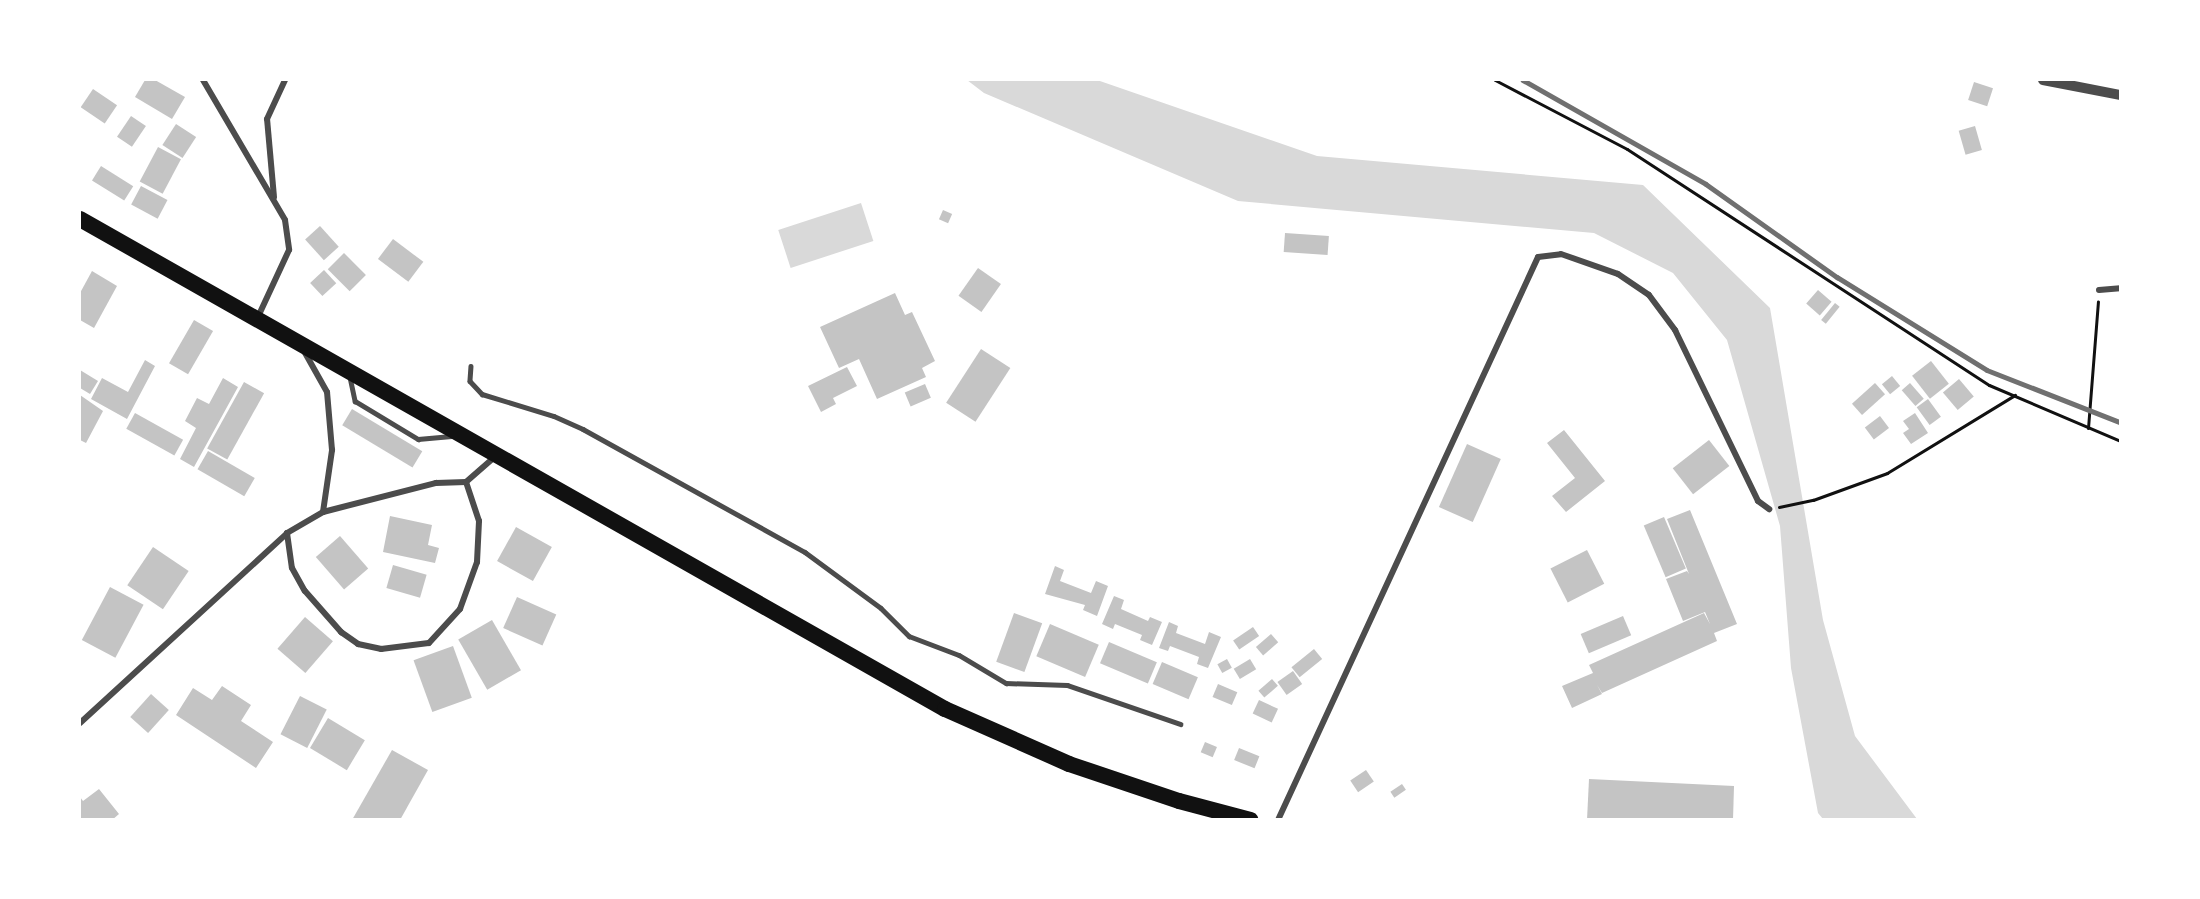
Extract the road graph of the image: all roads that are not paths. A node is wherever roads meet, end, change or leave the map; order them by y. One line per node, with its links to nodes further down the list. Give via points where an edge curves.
1 (203, 80): 5 (street)
2 (285, 80): 5 (street, via 267,119)
3 (2043, 80): 4 (street)
4 (2121, 94)
5 (275, 200): 9 (street, via 285,220 289,250)
6 (80, 219): 9 (highway)
7 (2121, 288): 8 (street)
8 (2098, 290)
9 (256, 320): 10 (highway)
10 (300, 345): 12 (highway); 17 (street, via 327,392 332,450)
11 (471, 366): 20 (lane, via 470,381 482,394 583,429 805,552 881,608 909,636 959,655 1006,683 1067,685)
12 (349, 372): 13 (highway); 13 (lane, via 355,401 418,439 439,440)
13 (460, 434): 14 (highway)
14 (497, 455): 15 (street); 21 (highway, via 945,709 1069,764 1179,801)
15 (466, 482): 17 (street, via 436,483); 18 (street, via 479,521 477,562 460,609 429,643 381,649 358,644 341,632 304,591 292,568)
16 (1769, 509): 22 (street, via 1758,501 1675,330 1649,295 1618,274 1562,254 1538,257)
17 (323, 512): 18 (street)
18 (287, 533): 19 (street)
19 (80, 723)
20 (1180, 724)
21 (1251, 819)
22 (1278, 819)

